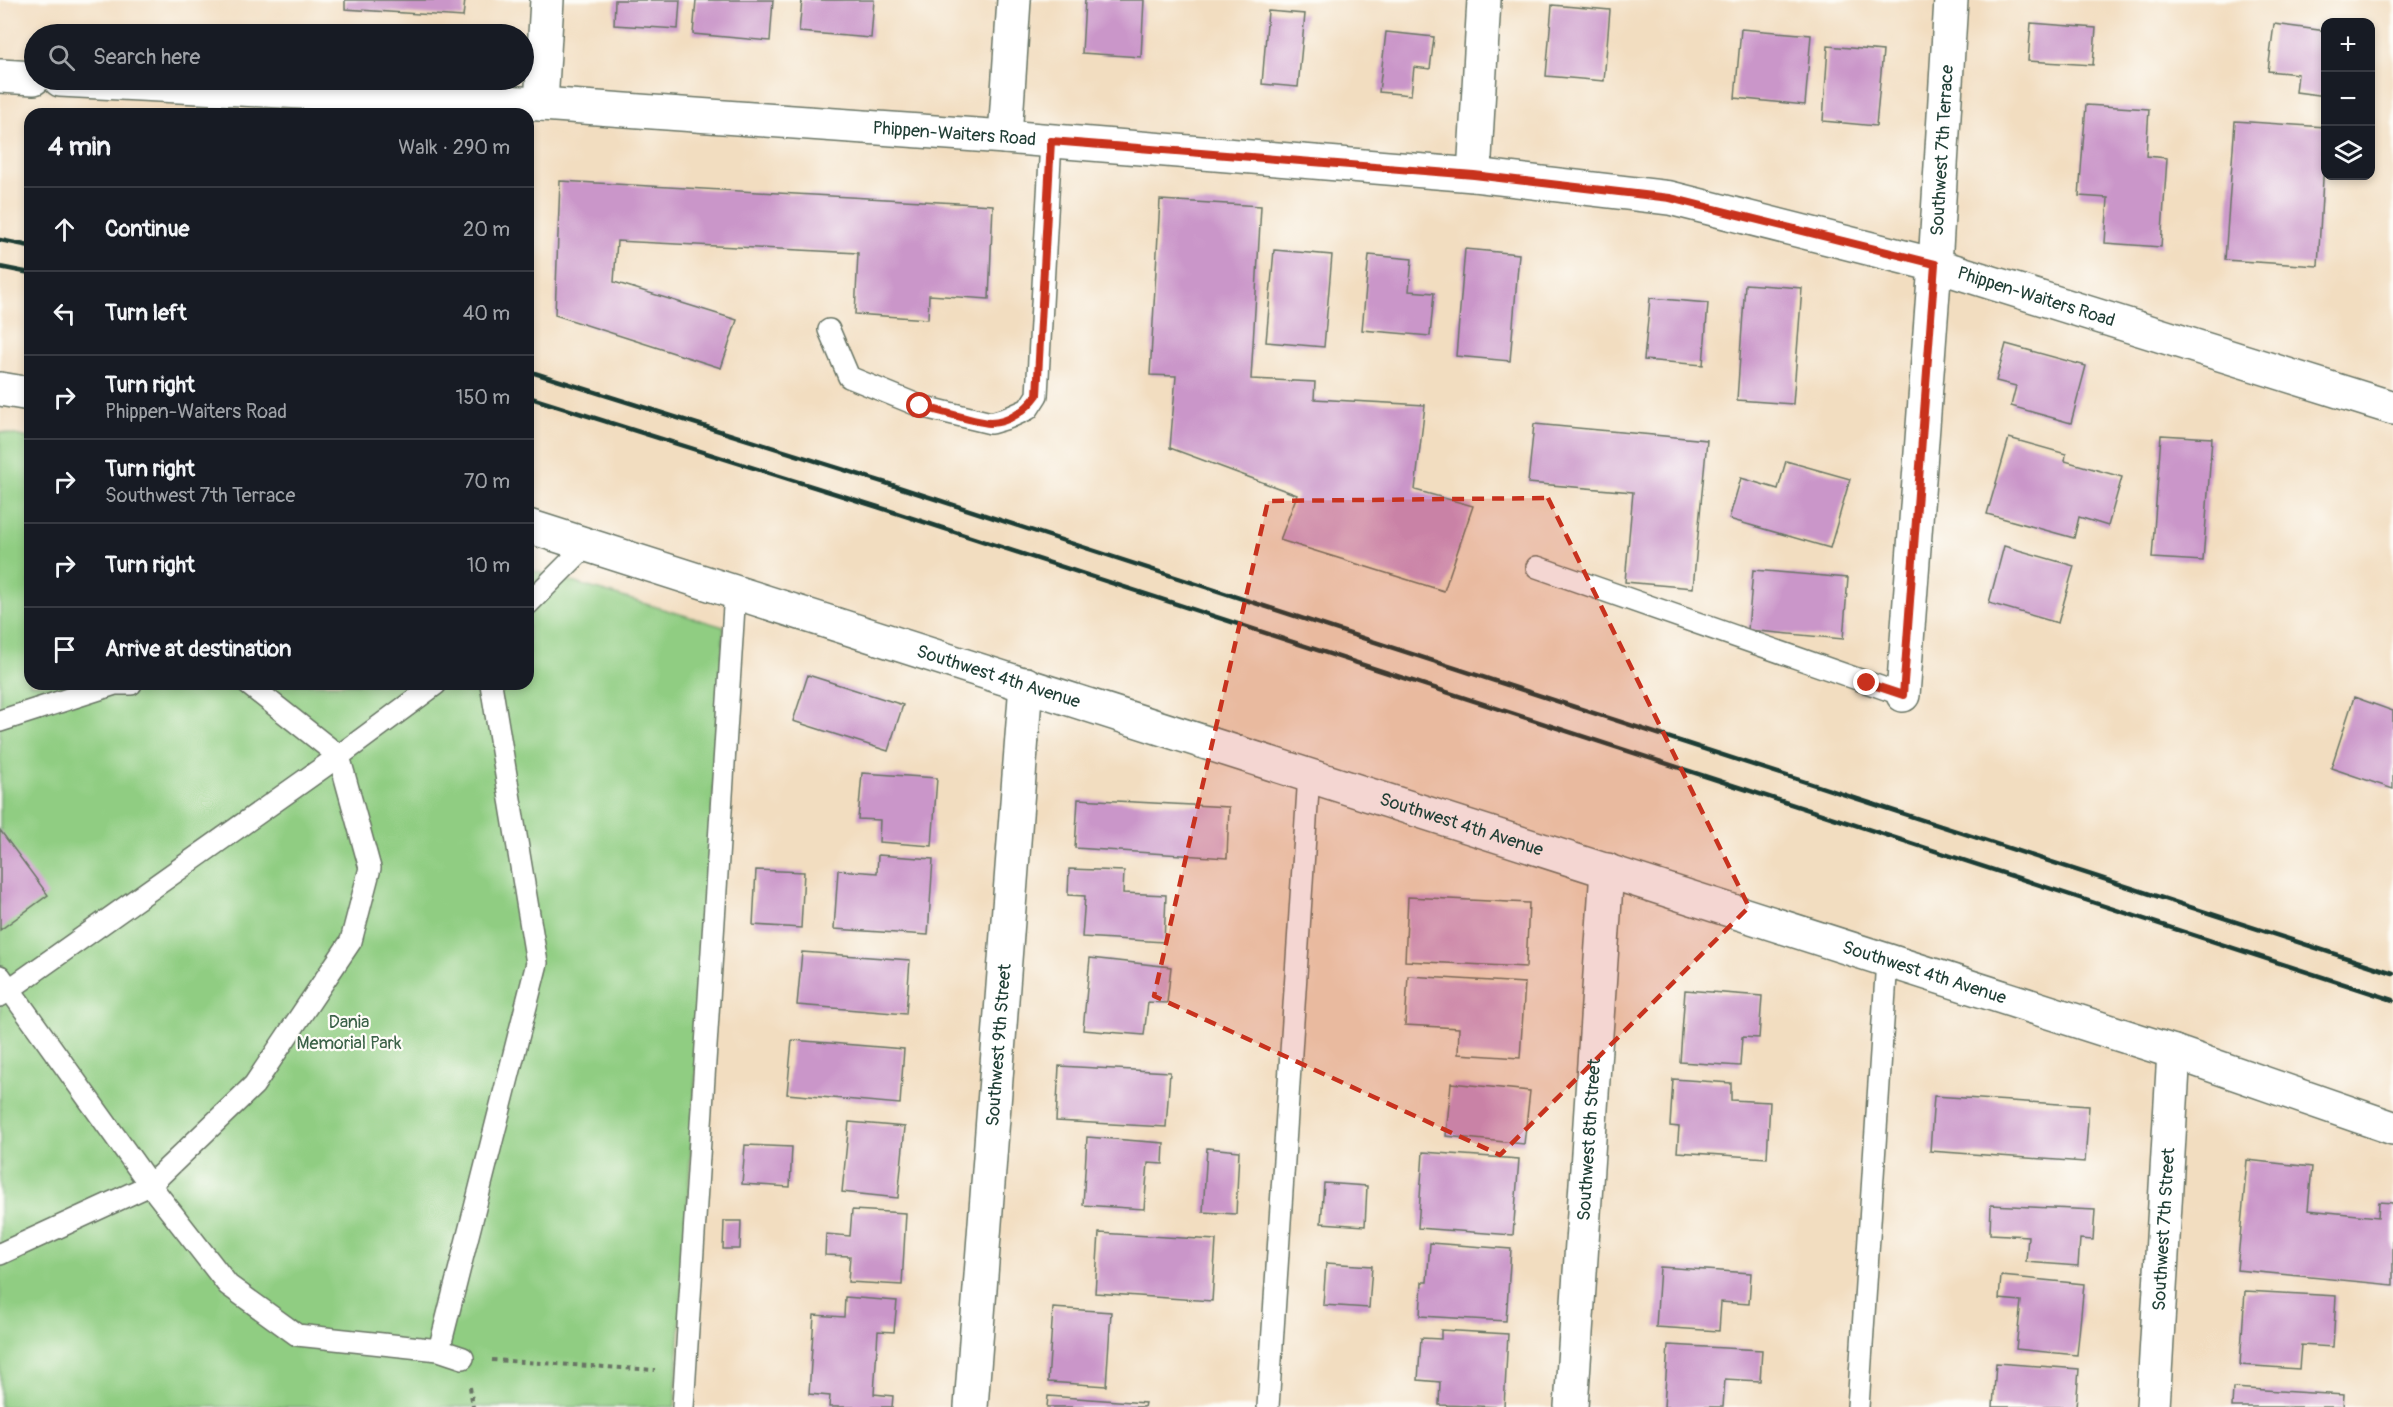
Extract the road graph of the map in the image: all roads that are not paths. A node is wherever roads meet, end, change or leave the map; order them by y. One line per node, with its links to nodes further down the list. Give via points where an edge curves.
1 (547, 0): 8 (street)
2 (1014, 0): 9 (street)
3 (1484, 0): 11 (street)
4 (1951, 0): 12 (street, Southwest 7th Terrace)
5 (0, 76): 6 (street)
6 (24, 77)
7 (260, 90): 8 (street, Phippen-Waiters Road)
8 (541, 104): 9 (street, Phippen-Waiters Road)
9 (1005, 137): 10 (street, Phippen-Waiters Road)
10 (1051, 141): 11 (street, Phippen-Waiters Road); 13 (lane, via 1037,395 1028,408 991,423 920,406 849,377)
11 (1474, 175): 12 (street, Phippen-Waiters Road, via 1670,198)
12 (1935, 264): 16 (street, Phippen-Waiters Road); 27 (street, Southwest 7th Terrace)
13 (829, 330)
14 (0, 389): 15 (street)
15 (24, 393)
16 (2393, 407)
17 (534, 528): 18 (street, Southwest 4th Avenue)
18 (588, 544): 20 (street, Southwest 4th Avenue); 21 (lane)
19 (1537, 567): 27 (lane)
20 (735, 591): 22 (street, Southwest 4th Avenue); 40 (lane)
21 (534, 598)
22 (1026, 684): 30 (street, Southwest 4th Avenue); 41 (street, Southwest 9th Street)
23 (97, 690): 28 (lane)
24 (256, 690): 29 (lane)
25 (428, 690): 29 (lane)
26 (492, 690): 38 (lane, via 537,963)
27 (1903, 695)
28 (0, 722)
29 (339, 756): 33 (lane); 36 (lane, via 370,868 351,941 254,1085)
30 (1309, 774): 31 (street, Southwest 4th Avenue); 42 (lane)
31 (1607, 870): 32 (street, Southwest 4th Avenue); 43 (street, Southwest 8th Street)
32 (1887, 960): 34 (street, Southwest 4th Avenue); 44 (lane)
33 (3, 987): 36 (lane)
34 (2174, 1052): 35 (street, Southwest 4th Avenue); 45 (street, Southwest 7th Street)
35 (2393, 1128)
36 (150, 1185): 37 (lane); 38 (lane, via 228,1285 297,1335)
37 (0, 1254)
38 (439, 1350): 39 (lane)
39 (463, 1358)
40 (683, 1407)
41 (971, 1407)
42 (1268, 1407)
43 (1571, 1407)
44 (1858, 1407)
45 (2153, 1407)

